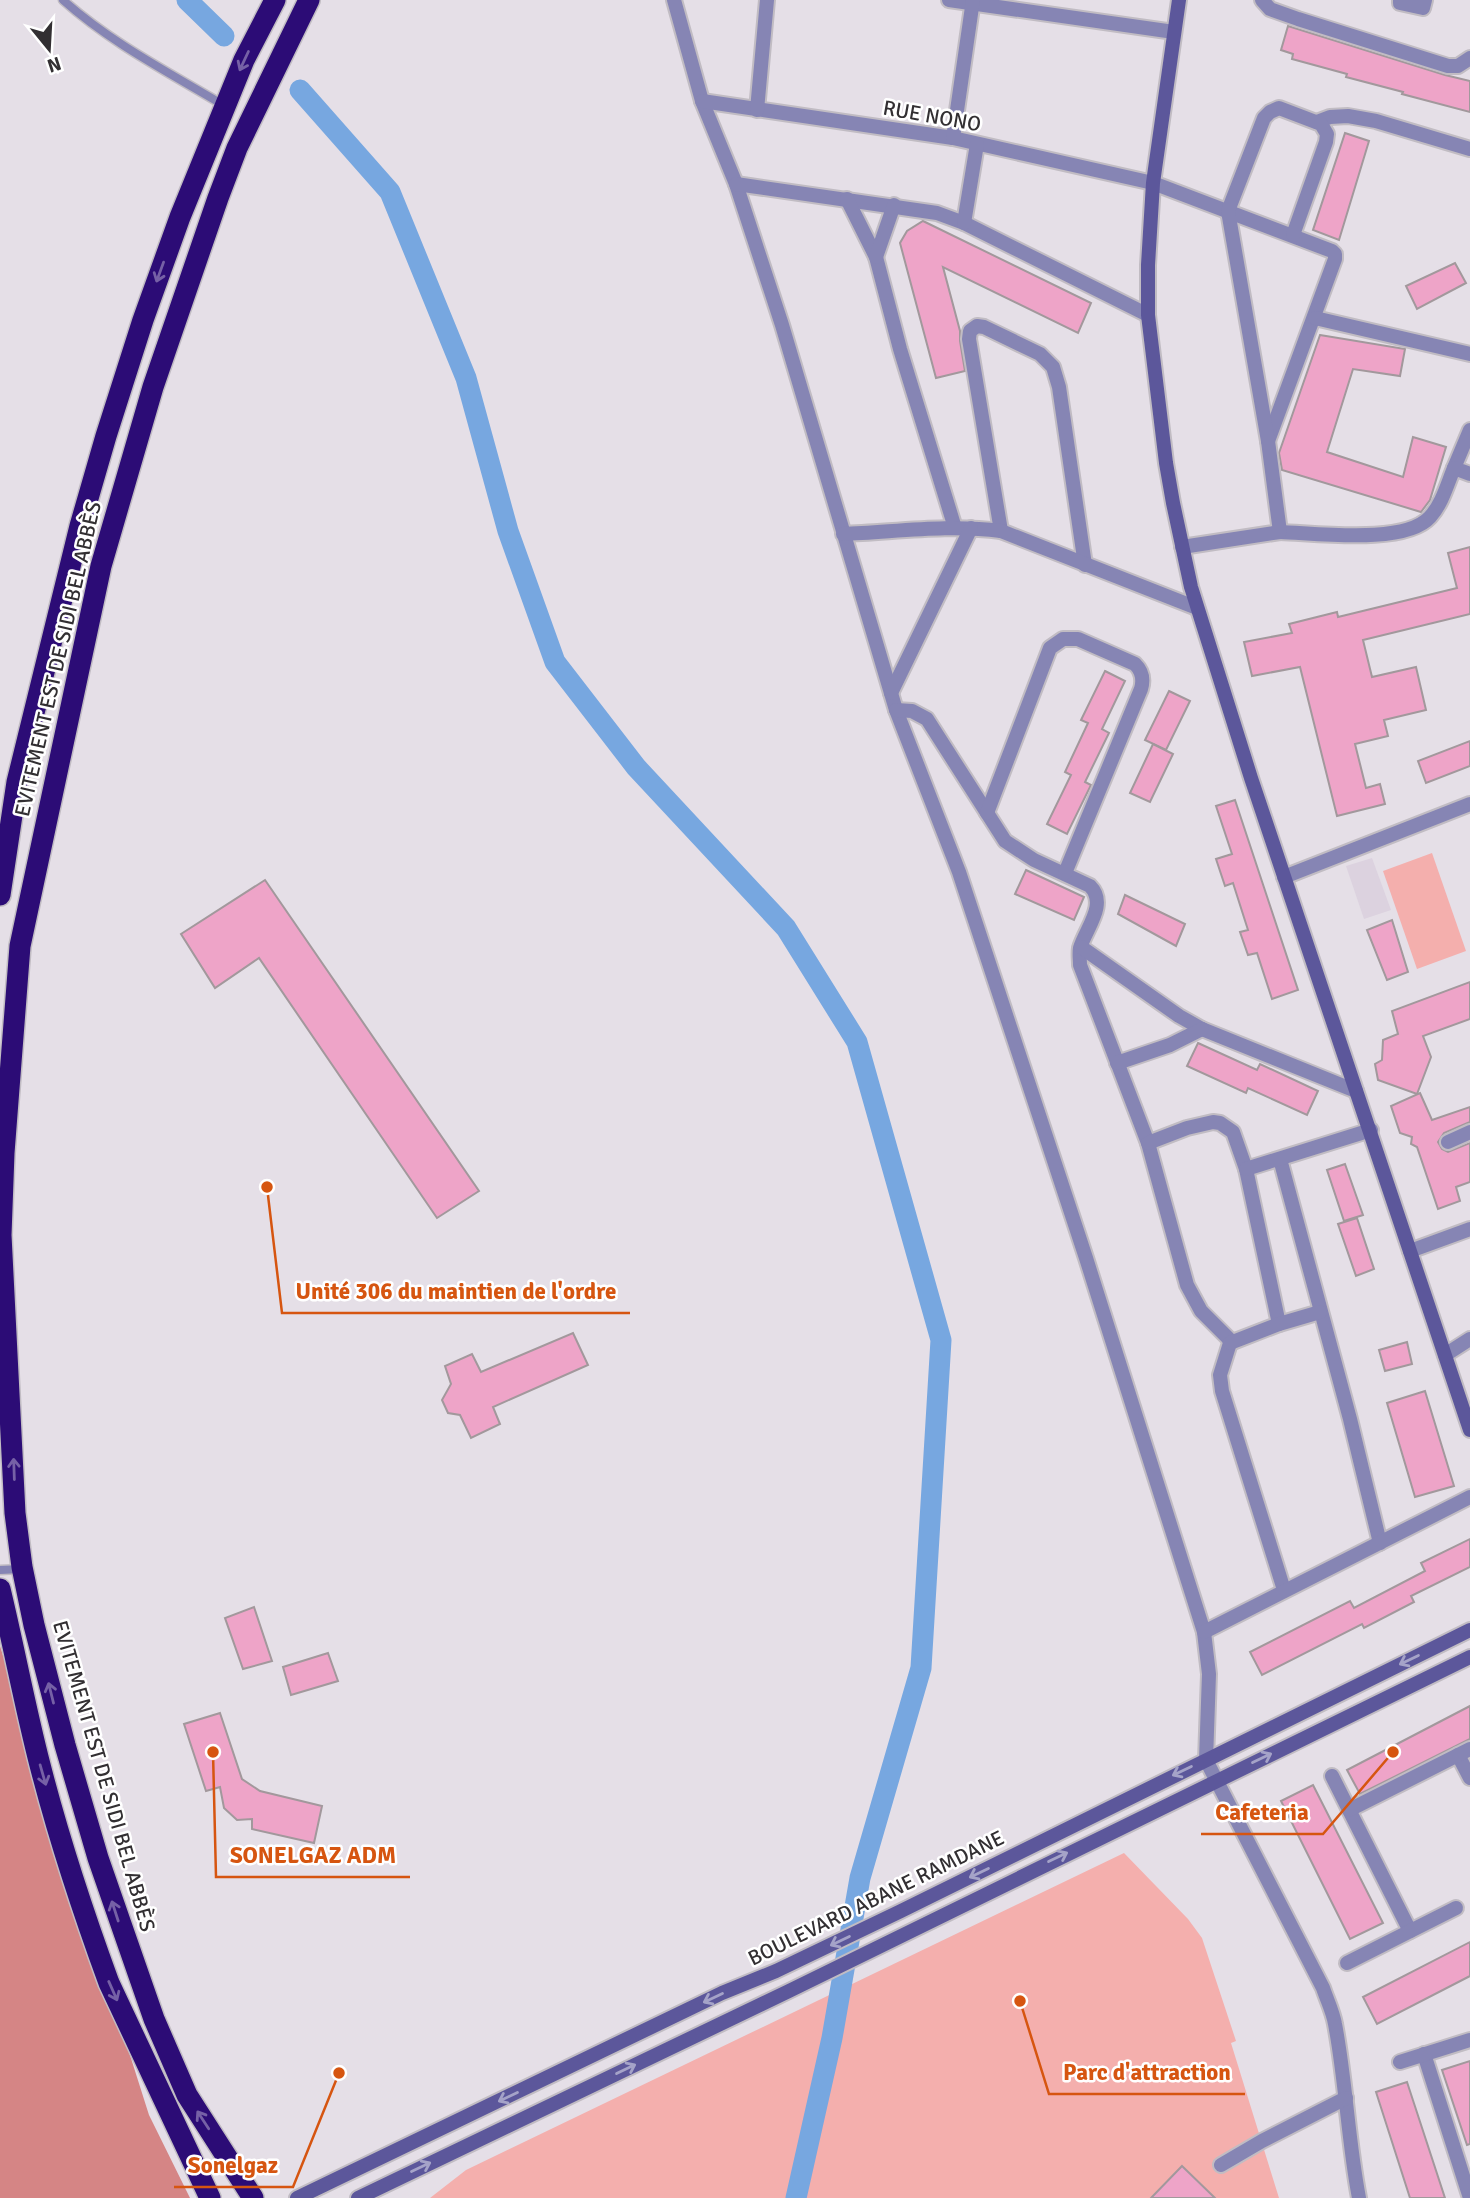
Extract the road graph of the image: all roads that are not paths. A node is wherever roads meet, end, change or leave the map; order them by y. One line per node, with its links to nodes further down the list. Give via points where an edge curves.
1 (63, 0): 15 (lane, via 108,35)
2 (275, 0): 15 (highway, EVITEMENT EST DE SIDI BEL ABBÈS, one-way to 15)
3 (309, 0): 72 (highway, EVITEMENT EST DE SIDI BEL ABBÈS, one-way to 3, via 11,1509 1,1236 20,946 101,566 128,466 232,160)
4 (674, 0): 14 (street)
5 (767, 0): 16 (street)
6 (949, 0): 11 (street)
7 (1178, 0): 12 (main road)
8 (1262, 0): 13 (street, via 1270,9 1289,16 1448,66)
9 (1400, 0): 10 (street, via 1423,8)
10 (1425, 0)
11 (973, 2): 12 (street); 18 (street)
12 (1174, 32): 21 (main road)
13 (1470, 58)
14 (702, 101): 16 (street, RUE NONO); 22 (street)
15 (225, 106): 51 (highway, EVITEMENT EST DE SIDI BEL ABBÈS, one-way to 51, via 143,320 80,526 18,782)
16 (757, 110): 18 (street, RUE NONO)
17 (1317, 122): 20 (street, via 1348,116); 25 (street, via 1284,109 1266,115); 27 (street, via 1326,130 1326,142)
18 (953, 138): 19 (street, RUE NONO)
19 (977, 144): 21 (street, RUE NONO); 26 (street)
20 (1470, 149)
21 (1153, 183): 25 (street, RUE NONO); 29 (main road)
22 (736, 184): 23 (street); 40 (street)
23 (847, 199): 24 (street); 28 (street)
24 (894, 205): 26 (street); 28 (street)
25 (1228, 211): 27 (street, RUE NONO); 33 (street)
26 (964, 223): 29 (street)
27 (1293, 235): 30 (street, RUE NONO, via 1335,254)
28 (876, 257): 36 (street)
29 (1148, 315): 41 (main road, via 1166,463)
30 (1315, 318): 31 (street); 33 (street)
31 (1470, 354)
32 (1470, 430): 34 (street)
33 (1268, 440): 39 (street)
34 (1454, 468): 35 (street); 39 (street, via 1429,518 1407,531 1374,535)
35 (1470, 474)
36 (955, 528): 37 (street); 40 (street)
37 (971, 528): 38 (street); 44 (street)
38 (1001, 531): 42 (street); 42 (street, via 969,339 977,326 1040,354 1053,367)
39 (1280, 532): 41 (street)
40 (843, 534): 44 (street)
41 (1182, 547): 43 (main road)
42 (1085, 565): 43 (street)
43 (1197, 608): 50 (main road)
44 (891, 694): 45 (street)
45 (896, 710): 47 (street, via 912,711 927,719); 77 (street, via 958,872)
46 (1467, 805): 48 (street); 50 (street)
47 (987, 813): 49 (street, via 1005,841); 49 (street, via 1050,648 1063,639 1077,639 1135,664 1143,679 1141,689)
48 (1470, 821)
49 (1065, 873): 52 (street, via 1090,886 1098,899)
50 (1284, 877): 55 (main road)
51 (0, 895)
52 (1081, 947): 53 (street); 54 (street, via 1084,978)
53 (1202, 1029): 54 (street); 55 (street)
54 (1117, 1063): 59 (street)
55 (1356, 1091): 56 (main road)
56 (1371, 1130): 60 (street); 63 (main road)
57 (1470, 1132): 58 (street)
58 (1448, 1142)
59 (1148, 1143): 61 (street, via 1195,1125 1220,1123 1233,1132); 67 (street, via 1192,1295)
60 (1280, 1159): 61 (street); 64 (street)
61 (1247, 1169): 65 (street)
62 (1470, 1229): 63 (street)
63 (1410, 1251): 68 (main road)
64 (1320, 1312): 65 (street); 71 (street)
65 (1279, 1324): 67 (street)
66 (1470, 1339): 68 (street)
67 (1230, 1343): 75 (street, via 1220,1375 1222,1391)
68 (1445, 1354): 69 (main road)
69 (1470, 1430)
70 (1470, 1497): 71 (street)
71 (1380, 1543): 75 (street)
72 (23, 1569): 73 (lane); 94 (highway, EVITEMENT EST DE SIDI BEL ABBÈS, one-way to 72, via 187,2095 154,2019 102,1871 65,1745)
73 (0, 1570)
74 (0, 1589): 93 (highway, one-way to 93, via 40,1763 92,1937)
75 (1284, 1590): 77 (street)
76 (1470, 1630): 80 (main road, BOULEVARD ABANE RAMDANE, one-way to 80)
77 (1205, 1632): 80 (street, via 1209,1674)
78 (1470, 1657): 83 (main road, BOULEVARD ABANE RAMDANE, one-way to 78)
79 (1464, 1752): 82 (street); 84 (street)
80 (1206, 1760): 83 (street); 95 (main road, BOULEVARD ABANE RAMDANE, one-way to 95, via 901,1911)
81 (1332, 1776): 84 (street)
82 (1470, 1778)
83 (1216, 1780): 91 (street, via 1323,1988 1335,2022); 96 (main road, BOULEVARD ABANE RAMDANE, one-way to 83)
84 (1349, 1810): 86 (street)
85 (1456, 1908): 86 (street)
86 (1410, 1931): 87 (street)
87 (1347, 1963)
88 (1470, 2040): 89 (street)
89 (1424, 2054): 90 (street); 98 (street)
90 (1400, 2063)
91 (1346, 2098): 92 (street); 97 (street)
92 (1221, 2165)
93 (210, 2198)
94 (253, 2198)
95 (297, 2198)
96 (359, 2198)
97 (1359, 2198)
98 (1469, 2198)

